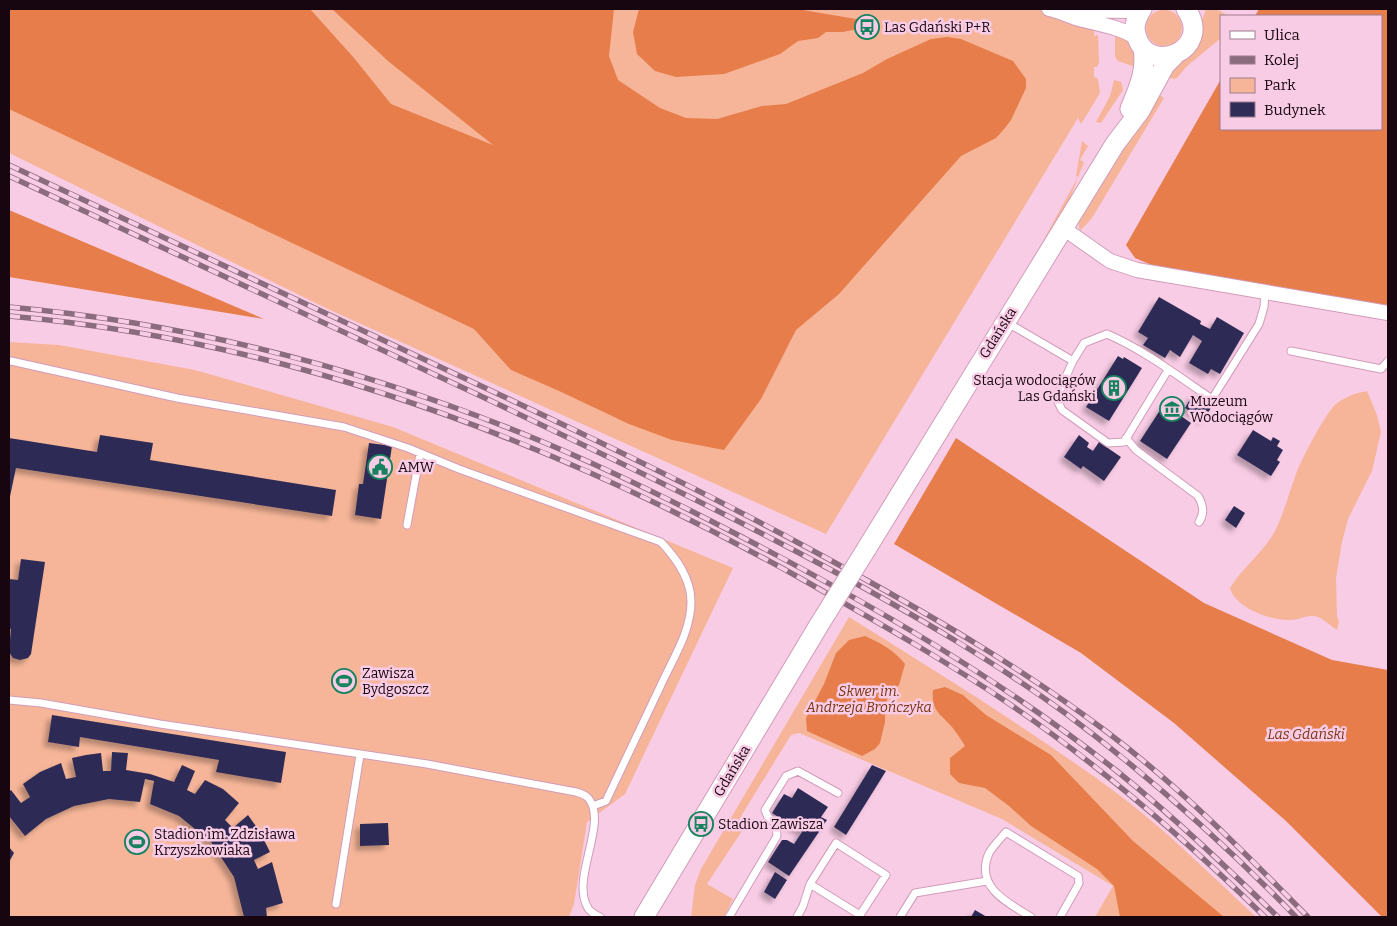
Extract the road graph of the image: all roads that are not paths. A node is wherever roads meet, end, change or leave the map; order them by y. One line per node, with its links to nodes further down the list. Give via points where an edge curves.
1 (1051, 9): 2 (street); 4 (street, via 1128,33)
2 (1142, 9): 4 (main road, Gdańska, via 1135,23)
3 (1193, 14): 5 (main road, Gdańska, via 1189,43)
4 (1140, 43): 5 (main road, via 1150,54); 6 (main road, Gdańska, via 1145,59 1144,74)
5 (1174, 56): 6 (main road, Gdańska)
6 (1115, 144): 7 (main road, Gdańska)
7 (1063, 228): 8 (street, via 1110,261 1137,270); 10 (main road, Gdańska)
8 (1265, 292): 9 (street); 15 (lane, via 1258,324 1212,399)
9 (1388, 313)
10 (1005, 322): 13 (lane); 29 (main road, Gdańska, bridge)
11 (1291, 351): 14 (lane, via 1380,369)
12 (11, 361): 17 (lane, via 177,398 344,427)
13 (1072, 361): 15 (lane, via 1084,343 1107,334 1126,342); 16 (lane, via 1058,394 1062,410 1108,443 1124,442)
14 (1388, 361)
15 (1168, 370): 16 (lane)
16 (1126, 438): 18 (lane, via 1136,450 1198,496 1203,505 1203,516)
17 (420, 454): 19 (lane); 23 (lane, via 661,542 683,571 691,600 689,621 679,649 606,801)
18 (1199, 522)
19 (407, 525)
20 (9, 700): 21 (lane)
21 (360, 755): 23 (lane, via 576,792 588,797); 26 (lane)
22 (838, 793): 30 (lane, via 798,771 786,776 765,810 776,824 777,836)
23 (593, 806): 28 (lane, via 594,823 582,891 587,907)
24 (987, 881): 32 (lane, via 915,893); 33 (lane, via 999,897); 34 (lane, via 986,866 990,852 1006,832 1078,876 1079,883)
25 (810, 884): 27 (lane); 27 (lane, via 836,843 878,869 886,875); 31 (lane)
26 (336, 904)
27 (859, 916)
28 (600, 917)
29 (644, 917)
30 (729, 917)
31 (797, 917)
32 (900, 917)
33 (1032, 917)
34 (1060, 917)

